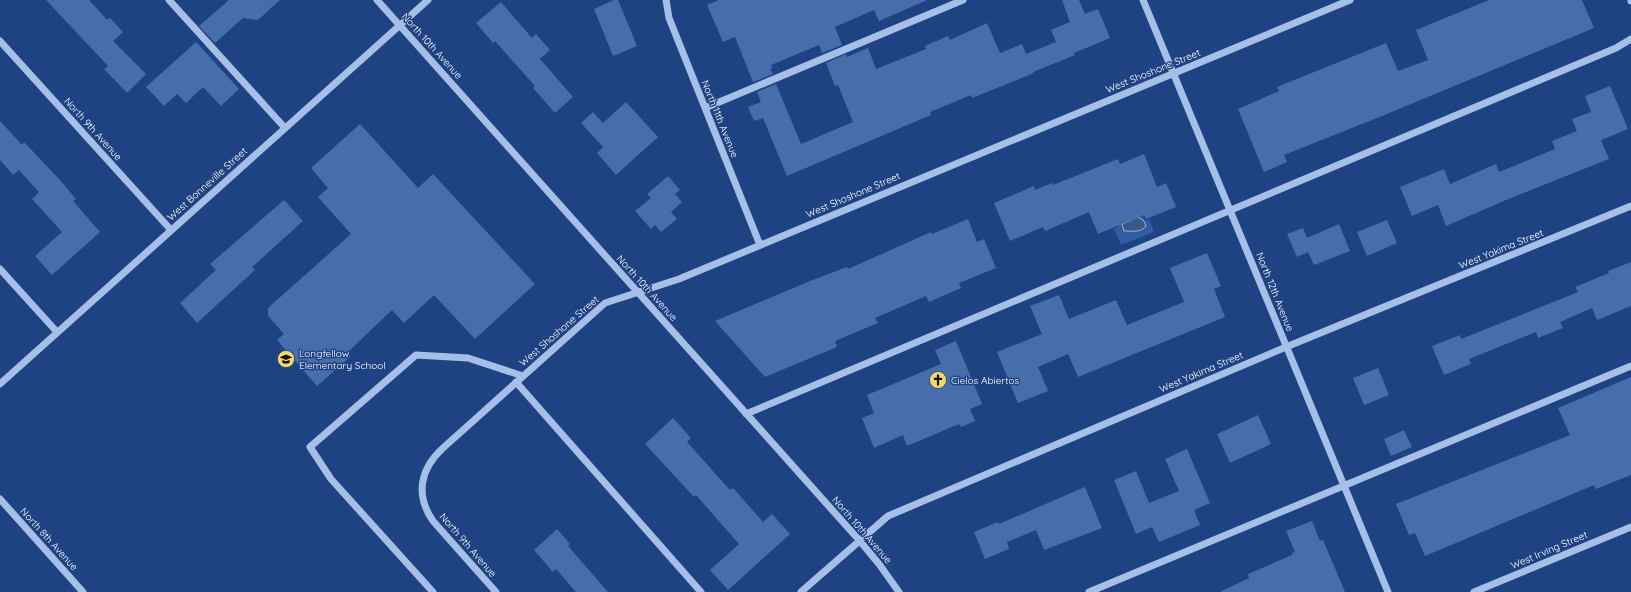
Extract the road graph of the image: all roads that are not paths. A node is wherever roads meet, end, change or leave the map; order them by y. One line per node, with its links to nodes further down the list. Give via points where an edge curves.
1 (169, 0): 13 (street)
2 (377, 0): 8 (street, North 10th Avenue)
3 (428, 0): 8 (street, West Bonneville Street)
4 (666, 0): 12 (street, North 11th Avenue, via 669,18)
5 (963, 0): 12 (street)
6 (1143, 0): 11 (street, North 12th Avenue)
7 (1350, 0): 11 (street, West Shoshone Street)
8 (400, 25): 13 (street, West Bonneville Street); 19 (street, North 10th Avenue)
9 (1631, 39): 15 (street, via 1616,48)
10 (0, 40): 16 (street, North 9th Avenue)
11 (1173, 73): 15 (street, North 12th Avenue); 17 (street, West Shoshone Street)
12 (705, 108): 17 (street, North 11th Avenue)
13 (285, 128): 16 (street, West Bonneville Street)
14 (1631, 206): 21 (street, West Yakima Street)
15 (1230, 210): 21 (street, North 12th Avenue); 26 (street)
16 (171, 230): 20 (street, West Bonneville Street)
17 (760, 245): 19 (street, West Shoshone Street)
18 (0, 270): 20 (street)
19 (637, 292): 23 (street, West Shoshone Street, via 605,303); 26 (street, North 10th Avenue)
20 (57, 332): 25 (street, West Bonneville Street)
21 (1286, 347): 28 (street, North 12th Avenue); 31 (street, West Yakima Street, via 888,516)
22 (1631, 366): 28 (street)
23 (523, 376): 24 (street, West Shoshone Street); 34 (street, via 468,358 416,355 310,447 331,479)
24 (516, 382): 27 (street, West Shoshone Street, via 436,454 423,476); 35 (street)
25 (0, 384)
26 (746, 414): 31 (street, North 10th Avenue)
27 (422, 486): 32 (street, North 9th Avenue, via 423,502 433,521)
28 (1344, 486): 38 (street); 39 (street, North 12th Avenue)
29 (0, 499): 33 (street, North 8th Avenue)
30 (1631, 527): 40 (street, West Irving Street)
31 (859, 540): 36 (street, West Yakima Street); 37 (street, North 10th Avenue)
32 (493, 591)
33 (83, 592)
34 (433, 592)
35 (701, 592)
36 (801, 592)
37 (899, 592)
38 (1089, 592)
39 (1388, 592)
40 (1474, 592)

